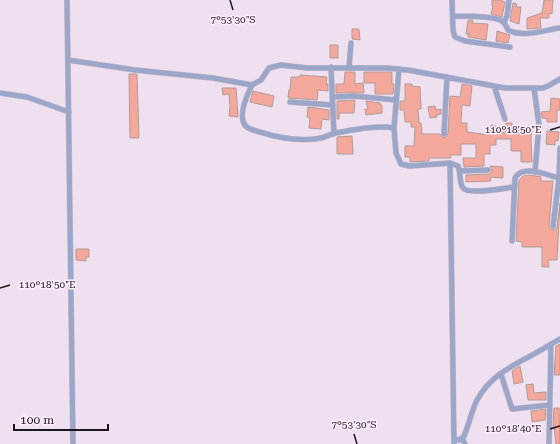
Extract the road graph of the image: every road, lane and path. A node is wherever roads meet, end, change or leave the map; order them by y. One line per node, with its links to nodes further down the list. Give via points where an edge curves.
1 (67, 0): 9 (street)
2 (452, 0): 4 (street)
3 (509, 0): 5 (street)
4 (453, 16): 5 (street, via 471,16); 8 (street, via 453,31 457,38)
5 (504, 22): 6 (street, via 508,30 515,32 535,33)
6 (560, 28)
7 (351, 43): 11 (street)
8 (510, 47)
9 (68, 60): 15 (street); 23 (street)
10 (330, 67): 11 (street); 15 (street, via 271,66 261,80); 19 (street)
11 (349, 68): 12 (street)
12 (399, 69): 13 (street); 20 (street)
13 (447, 77): 16 (street); 27 (street)
14 (560, 79): 17 (street, via 543,88)
15 (252, 85): 26 (street, via 242,116 248,128 272,136 298,140)
16 (494, 86): 17 (street); 24 (street)
17 (534, 88): 32 (street, via 540,125)
18 (0, 93): 23 (street, via 38,100)
19 (332, 97): 20 (street, via 354,96); 22 (street)
20 (396, 100): 25 (street)
21 (290, 102): 22 (street)
22 (333, 105): 26 (street)
23 (69, 112): 43 (street)
24 (506, 119)
25 (394, 128): 26 (street, via 360,129); 29 (street, via 396,153 401,164 410,166)
26 (334, 134)
27 (444, 134)
28 (560, 148): 33 (street)
29 (450, 163): 31 (street, via 457,166); 42 (street)
30 (488, 170): 31 (street)
31 (460, 171): 34 (street, via 463,188 466,191)
32 (535, 172): 33 (street); 34 (street, via 520,173 515,178)
33 (559, 179): 35 (street)
34 (514, 187): 36 (street)
35 (553, 226)
36 (512, 241)
37 (560, 340): 38 (street)
38 (550, 344): 39 (street); 40 (street)
39 (501, 374): 40 (street, via 512,409); 41 (street, via 481,394)
40 (550, 405): 45 (street)
41 (462, 438): 42 (street); 44 (street)
42 (454, 442)
43 (73, 444)
44 (465, 444)
45 (549, 444)

